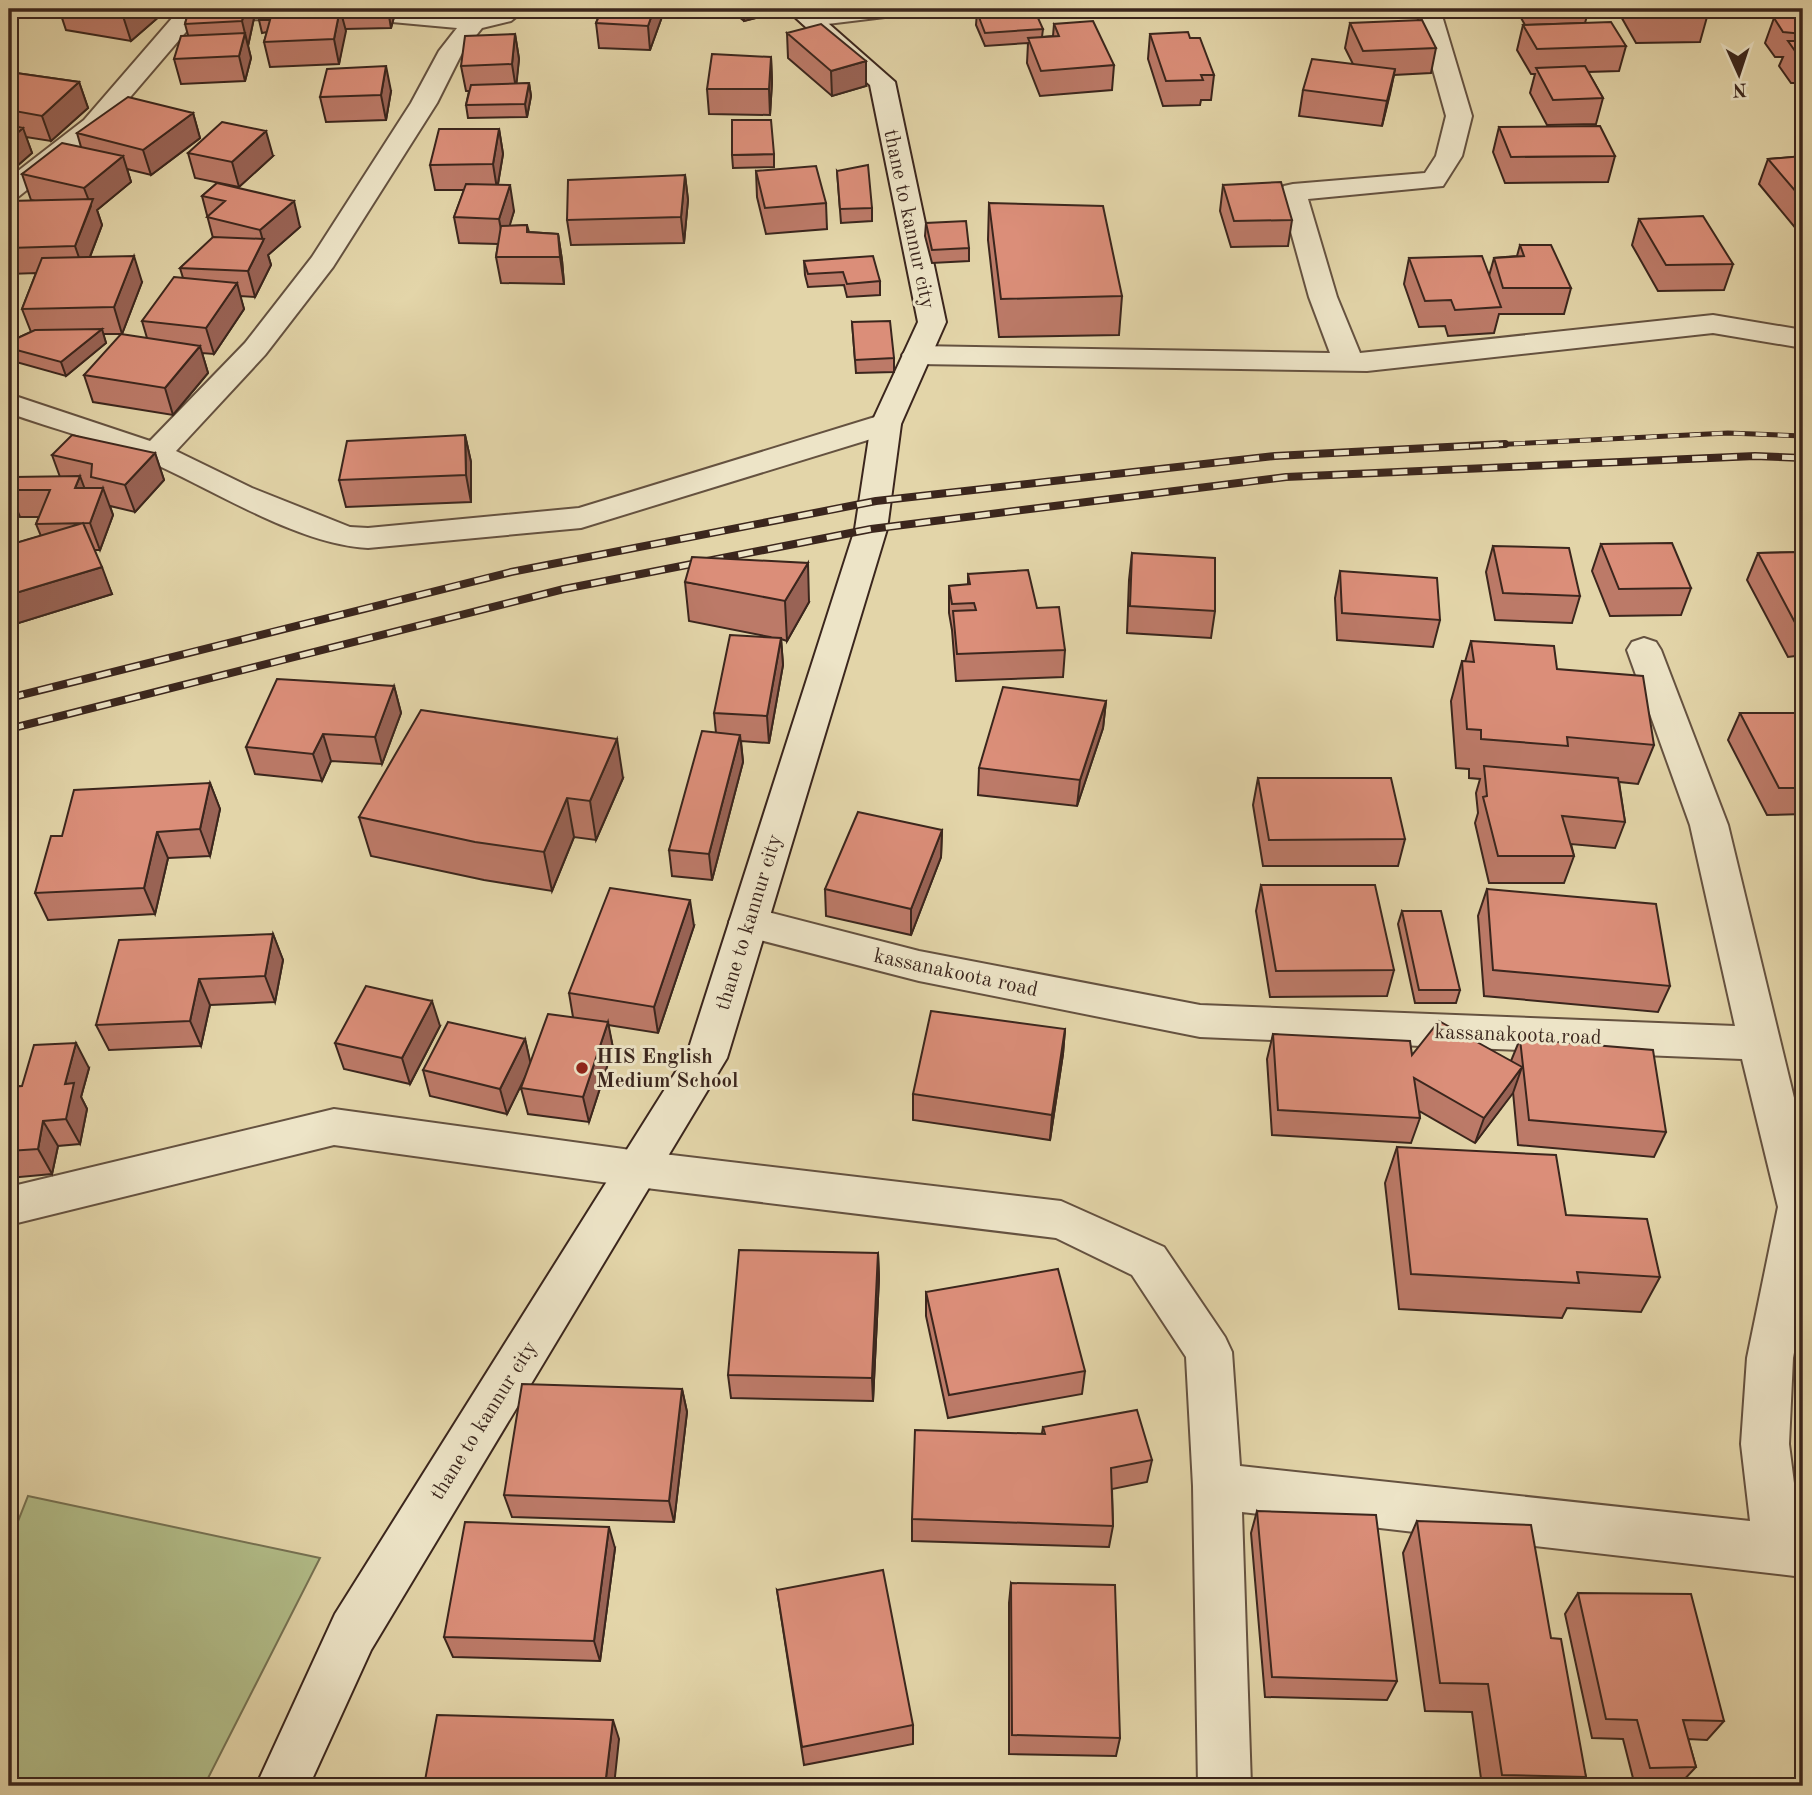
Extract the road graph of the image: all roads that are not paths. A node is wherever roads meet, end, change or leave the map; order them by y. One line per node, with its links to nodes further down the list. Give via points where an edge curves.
1 (514, 9): 6 (street)
2 (893, 9): 5 (street)
3 (1428, 9): 10 (street, via 1459,116 1449,156 1434,180 1293,192 1323,297)
4 (191, 11): 6 (street, via 370,13); 7 (street, via 93,125)
5 (805, 14): 9 (street, thane to kannur city, via 881,82 932,322)
6 (474, 22): 13 (street, via 323,261 255,349)
7 (9, 191)
8 (1803, 339): 10 (street, via 1713,324 1555,344)
9 (917, 355): 10 (street); 12 (street, thane to kannur city)
10 (1348, 361)
11 (9, 403): 13 (street)
12 (886, 424): 13 (street, via 581,518 368,538 346,537 253,500); 15 (street, thane to kannur city, via 871,529)
13 (156, 453)
14 (1644, 650): 16 (street, via 1709,825)
15 (748, 922): 16 (street, kassanakoota road, via 919,966 1200,1021); 18 (street, thane to kannur city, via 706,1058)
16 (1759, 1043): 17 (street)
17 (1789, 1110): 21 (street, via 1800,1207 1770,1358 1765,1444)
18 (638, 1169): 19 (street, via 334,1127); 20 (street, via 1061,1220 1148,1261 1209,1353); 22 (street, thane to kannur city, via 353,1632)
19 (9, 1206)
20 (1217, 1486): 21 (street); 23 (street)
21 (1791, 1551)
22 (282, 1786)
23 (1224, 1786)

